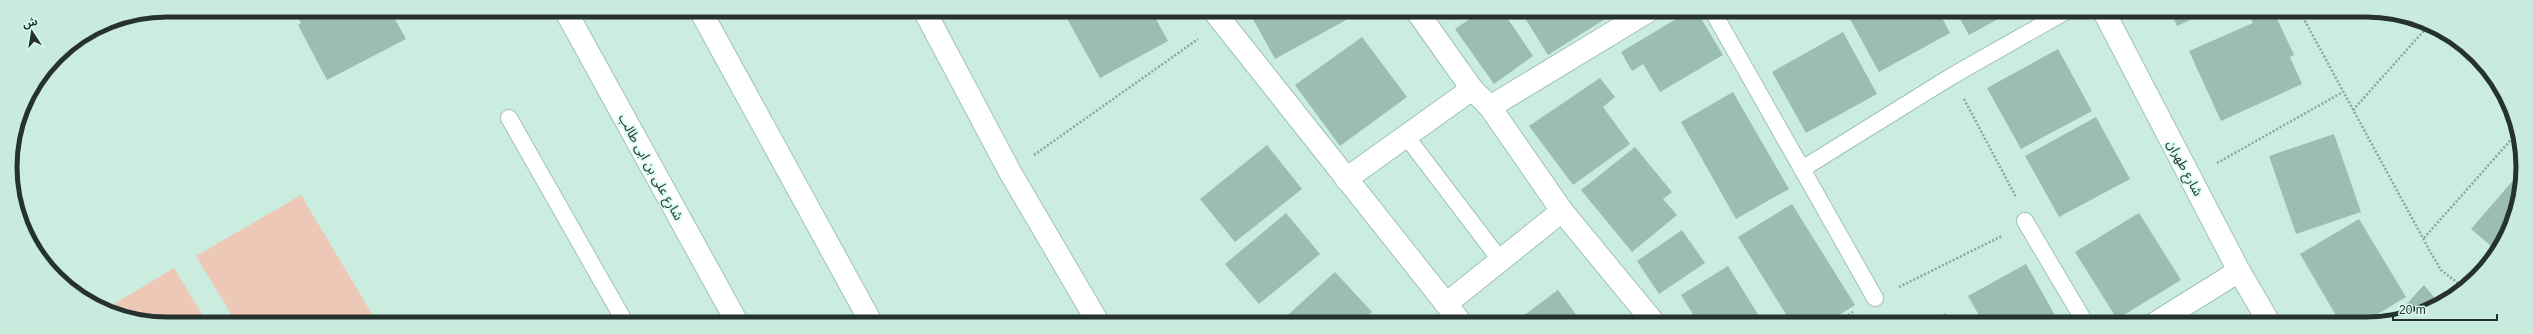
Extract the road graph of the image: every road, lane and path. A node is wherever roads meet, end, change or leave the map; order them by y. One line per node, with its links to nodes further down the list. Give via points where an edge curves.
1 (569, 17): 34 (street, شارع على بن ابى طالب)
2 (704, 17): 35 (street)
3 (928, 17): 22 (street)
4 (1217, 17): 22 (path)
5 (1219, 17): 24 (street)
6 (1421, 17): 14 (street)
7 (1639, 17): 16 (street)
8 (1716, 17): 21 (lane)
9 (2056, 17): 13 (lane)
10 (2107, 17): 23 (street, شارع طهران)
11 (2303, 17): 15 (path)
12 (2425, 29): 17 (path)
13 (1952, 76): 21 (lane); 26 (path, via 2023,210)
14 (1472, 89): 16 (street); 19 (street)
15 (2343, 92): 17 (path); 23 (path)
16 (1490, 108): 25 (street)
17 (2353, 110): 27 (path)
18 (509, 118): 33 (lane)
19 (1406, 136): 24 (street); 28 (lane)
20 (2513, 138): 27 (path)
21 (1802, 169): 31 (lane)
22 (1010, 172): 36 (street)
23 (2190, 178): 29 (street, شارع طهران)
24 (1346, 179): 32 (street)
25 (1562, 211): 28 (street); 38 (street)
26 (2025, 221): 31 (path, via 2017,228); 40 (lane)
27 (2424, 238): 30 (path, via 2441,270)
28 (1500, 261): 32 (street)
29 (2239, 271): 41 (street); 42 (street, شارع طهران)
30 (2459, 285)
31 (1875, 298): 39 (path)
32 (1446, 304): 37 (street)
33 (622, 317)
34 (734, 317)
35 (868, 317)
36 (1095, 317)
37 (1456, 317)
38 (1649, 317)
39 (1846, 317)
40 (2082, 317)
41 (2165, 317)
42 (2266, 317)

